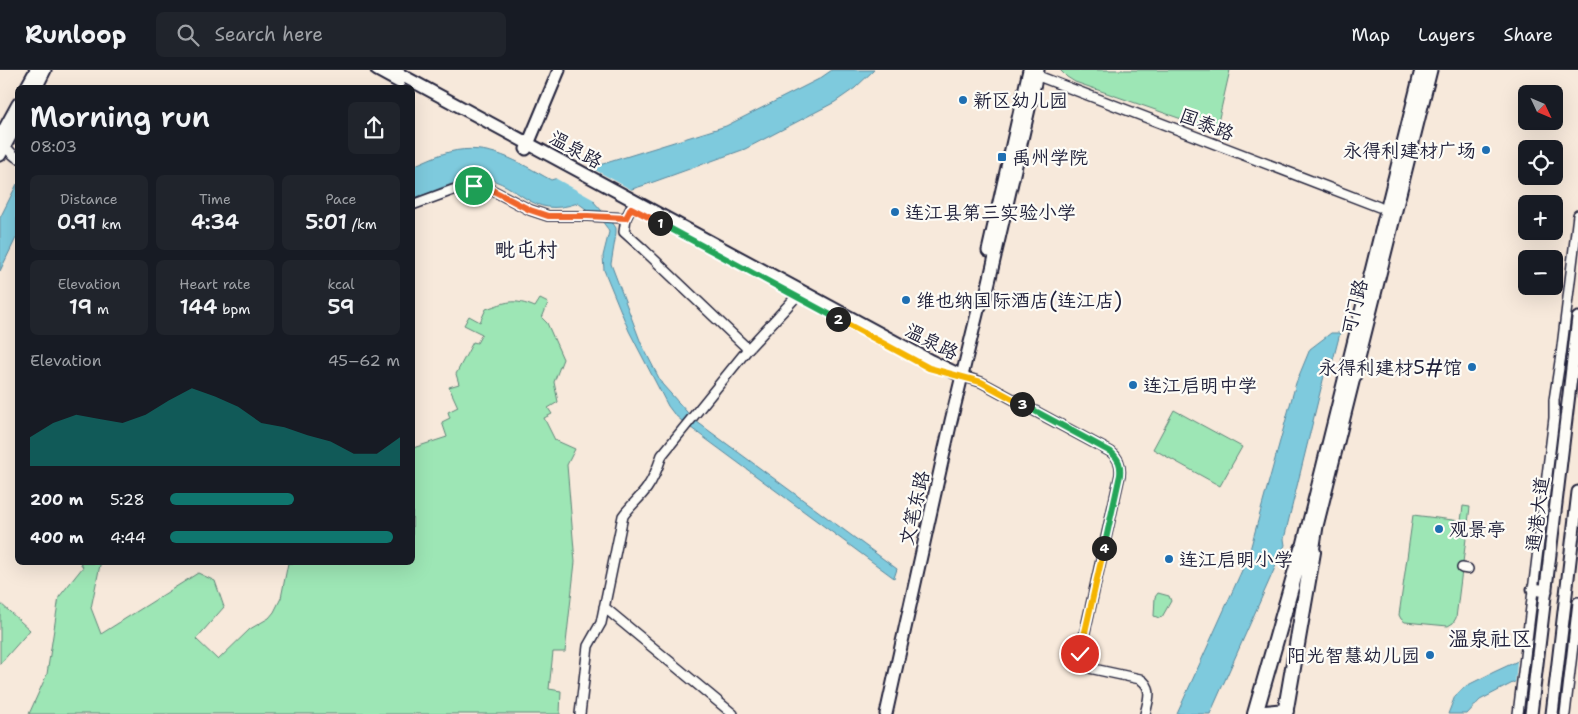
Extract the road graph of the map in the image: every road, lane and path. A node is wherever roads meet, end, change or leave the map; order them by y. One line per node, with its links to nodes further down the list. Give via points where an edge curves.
1 (36, 70): 9 (main road)
2 (45, 70): 10 (main road)
3 (377, 70): 11 (main road)
4 (392, 70): 16 (main road, 温泉路)
5 (559, 70): 16 (main road)
6 (1421, 70): 29 (main road, 可门路)
7 (1430, 70): 29 (main road, 可门路, via 1317,526)
8 (1031, 72): 20 (street, 国泰路); 27 (main road, 文笔东路, via 986,295 978,310)
9 (28, 85)
10 (38, 85)
11 (404, 85)
12 (415, 91): 16 (main road, 温泉路)
13 (15, 109): 14 (main road)
14 (8, 120): 15 (main road)
15 (1, 145): 17 (street)
16 (527, 147): 18 (main road, 温泉路)
17 (15, 156)
18 (621, 198): 21 (main road, 温泉路); 27 (main road, 温泉路)
19 (415, 204): 21 (street, via 474,186 490,189 548,216)
20 (1379, 207)
21 (628, 213): 24 (main road, 温泉路); 26 (street, via 624,232 628,237)
22 (1578, 215): 23 (street)
23 (1573, 292): 30 (street, via 1554,400)
24 (796, 296): 26 (street); 27 (main road, 温泉路, via 929,368)
25 (1578, 318): 31 (main road, 通港大道)
26 (748, 349): 34 (street, via 662,455 646,489 624,516)
27 (962, 376): 38 (main road, 文笔东路); 39 (street, via 981,382 1111,452 1118,460 1120,475 1080,654 1089,668 1140,679 1145,683 1150,694)
28 (1578, 492): 32 (main road, 通港大道)
29 (1307, 551): 35 (highway); 40 (highway)
30 (1533, 590): 31 (main road); 41 (street)
31 (1546, 591): 42 (main road, 通港大道)
32 (1572, 594): 43 (main road, 通港大道, via 1561,639)
33 (1578, 602): 44 (street)
34 (604, 607): 36 (street, via 601,623 588,646); 37 (street)
35 (1285, 712): 40 (highway)
36 (580, 714)
37 (734, 714)
38 (886, 714)
39 (1145, 714)
40 (1255, 714)
41 (1518, 714)
42 (1531, 714)
43 (1552, 714)
44 (1565, 714)

